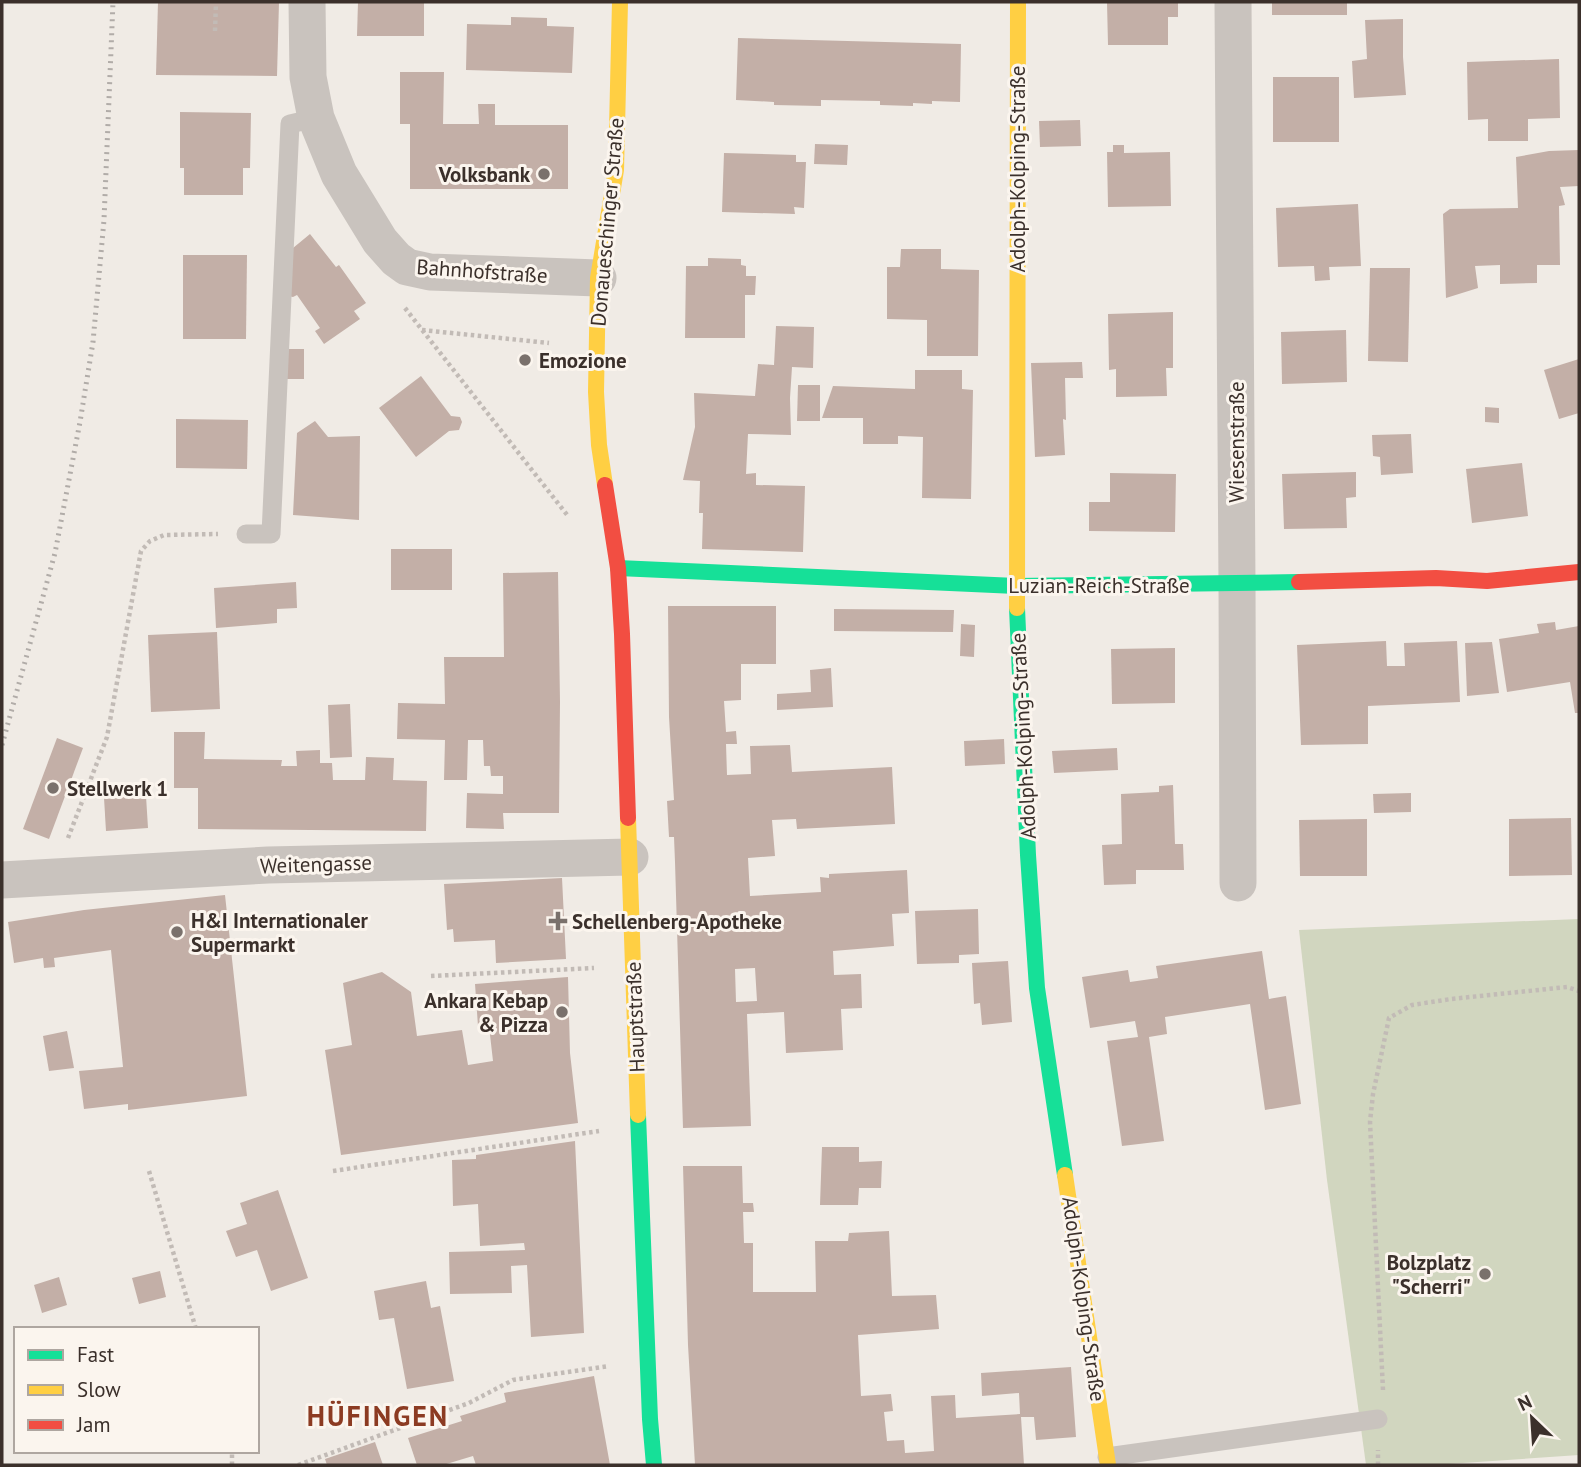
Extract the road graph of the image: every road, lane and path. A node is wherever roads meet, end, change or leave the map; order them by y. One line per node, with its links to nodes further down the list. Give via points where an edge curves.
1 (216, 2): 6 (path)
2 (307, 2): 7 (street, Bahnhofstraße, via 308,77)
3 (620, 2): 9 (street, Donaueschinger Straße, via 616,170)
4 (1018, 2): 17 (street, Adolph-Kolping-Straße)
5 (1233, 2): 16 (street, Wiesenstraße)
6 (215, 31)
7 (316, 118): 8 (street, Bahnhofstraße, via 339,174); 13 (lane, via 290,124 271,534)
8 (396, 259): 9 (street, Bahnhofstraße, via 407,267 430,272); 10 (path, via 394,295)
9 (598, 278): 12 (street, Donaueschinger Straße, via 596,392)
10 (422, 330): 11 (path); 12 (path, via 574,524)
11 (549, 343)
12 (611, 522): 14 (street, Donaueschinger Straße)
13 (246, 534): 19 (path, via 164,535 141,551 107,737)
14 (618, 568): 17 (street, Luzian-Reich-Straße); 18 (street, Hauptstraße)
15 (1579, 572): 16 (street, Luzian-Reich-Straße, via 1487,581 1436,578)
16 (1237, 584): 17 (street, Luzian-Reich-Straße); 21 (street, Wiesenstraße)
17 (1016, 586): 31 (street, Adolph-Kolping-Straße, via 1037,988)
18 (630, 857): 19 (street, Weitengasse, via 268,865); 22 (street, Hauptstraße)
19 (53, 878): 20 (street, Weitengasse)
20 (2, 880)
21 (1238, 883)
22 (633, 967): 23 (path); 25 (street, Hauptstraße)
23 (431, 976)
24 (1579, 991): 30 (path, via 1567,987 1451,999 1412,1005 1388,1018 1370,1122 1383,1395)
25 (638, 1126): 27 (path); 29 (street, Hauptstraße)
26 (149, 1171): 28 (path)
27 (333, 1171)
28 (194, 1327)
29 (648, 1360): 32 (path, via 513,1380 469,1403); 33 (street, Hauptstraße)
30 (1378, 1419): 31 (lane); 34 (path)
31 (1107, 1461)
32 (298, 1465)
33 (654, 1465)
34 (1378, 1465)

